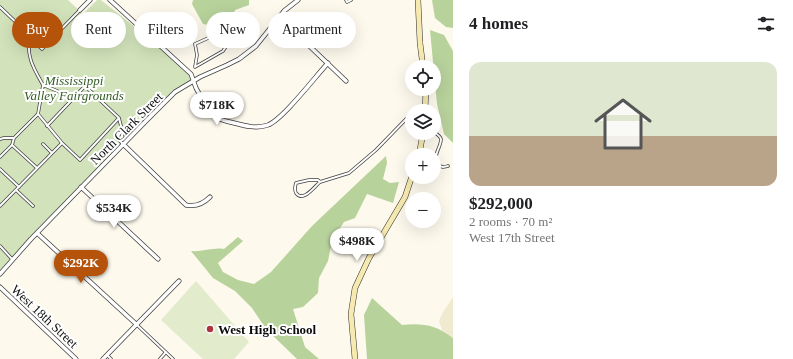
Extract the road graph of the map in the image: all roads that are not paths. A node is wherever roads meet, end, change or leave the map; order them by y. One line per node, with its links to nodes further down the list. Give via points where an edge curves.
1 (90, 0): 8 (street)
2 (110, 0): 18 (street)
3 (298, 0): 9 (street, North Clark Street)
4 (346, 0): 5 (lane)
5 (351, 0)
6 (418, 0): 15 (street)
7 (0, 7): 10 (lane)
8 (80, 10): 11 (lane)
9 (284, 12)
10 (12, 18)
11 (63, 27)
12 (268, 31): 19 (street, North Clark Street, via 256,46 239,58)
13 (28, 48): 21 (lane, via 32,65)
14 (312, 48): 16 (street)
15 (422, 60)
16 (328, 63): 19 (street, via 279,118 269,125 260,127 223,121 212,115); 20 (street)
17 (195, 67): 17 (lane, via 223,51 227,45 218,34 195,44); 18 (lane)
18 (191, 74): 19 (street)
19 (193, 81): 32 (street, North Clark Street, via 176,92)
20 (346, 81)
21 (43, 85): 22 (lane); 23 (lane)
22 (74, 98): 24 (lane, via 85,86); 26 (lane)
23 (38, 114): 26 (lane); 27 (lane)
24 (119, 118): 30 (lane, via 80,160); 32 (lane, via 122,130 117,138)
25 (405, 120): 39 (lane, via 356,168 349,173)
26 (47, 126): 30 (lane)
27 (14, 138): 28 (lane); 33 (lane)
28 (0, 140)
29 (441, 140): 36 (lane, via 437,162 444,168)
30 (62, 143): 34 (lane)
31 (43, 144): 34 (lane)
32 (123, 144): 42 (street, North Clark Street); 44 (street, via 186,205 193,206)
33 (12, 145): 35 (lane); 37 (lane)
34 (52, 153): 37 (lane)
35 (0, 157)
36 (448, 166)
37 (37, 168): 41 (lane)
38 (0, 169): 41 (lane)
39 (320, 182): 39 (lane, via 304,196 298,195 295,190 299,182)
40 (409, 184): 62 (street, via 405,197 368,258 355,288 351,314)
41 (19, 187): 43 (lane)
42 (81, 187): 47 (street, North Clark Street); 49 (street)
43 (16, 190): 45 (lane); 46 (lane)
44 (210, 197)
45 (0, 206)
46 (33, 206)
47 (37, 233): 50 (street, North Clark Street); 54 (street)
48 (0, 246): 50 (lane)
49 (158, 259)
50 (13, 260): 51 (street, North Clark Street)
51 (0, 274)
52 (179, 281): 54 (street)
53 (0, 287): 57 (street, West 18th Street)
54 (136, 324): 55 (lane); 56 (street)
55 (166, 352): 60 (lane); 61 (lane)
56 (107, 355): 58 (street); 59 (lane)
57 (76, 359)
58 (103, 359)
59 (111, 359)
60 (160, 359)
61 (173, 359)
62 (355, 359)

